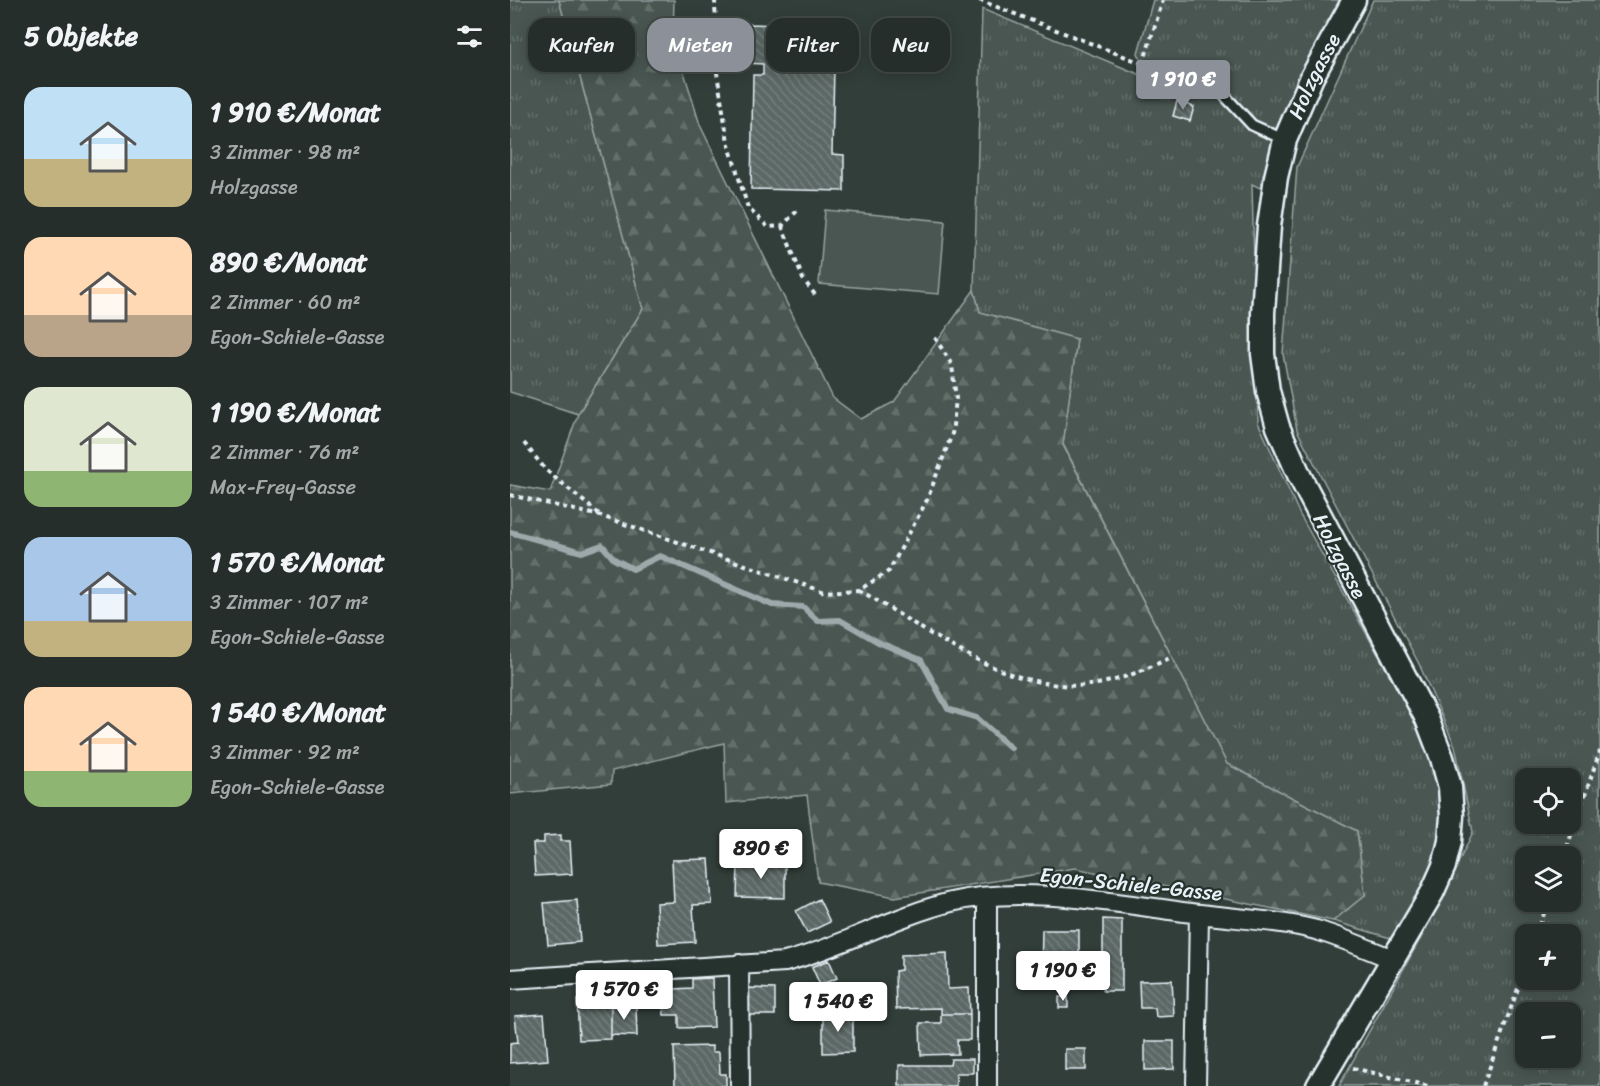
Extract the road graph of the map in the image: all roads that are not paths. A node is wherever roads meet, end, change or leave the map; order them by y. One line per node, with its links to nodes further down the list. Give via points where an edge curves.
1 (1354, 0): 3 (street, Holzgasse, via 1312,77)
2 (1223, 94): 3 (lane, via 1252,125)
3 (1285, 140): 6 (street, Holzgasse, via 1272,206 1264,302 1263,354 1268,391 1278,427 1300,477 1427,719 1450,787 1450,841 1444,866)
4 (987, 898): 5 (street, Egon-Schiele-Gasse, via 1032,896 1112,901); 7 (street, Egon-Schiele-Gasse, via 953,901 926,909 817,954 785,962); 10 (street)
5 (1199, 914): 6 (street, Egon-Schiele-Gasse, via 1314,930); 11 (street)
6 (1393, 959): 12 (street, Holzgasse)
7 (739, 964): 8 (street, Egon-Schiele-Gasse); 9 (street)
8 (510, 979)
9 (740, 1086)
10 (987, 1086)
11 (1196, 1086)
12 (1318, 1086)

